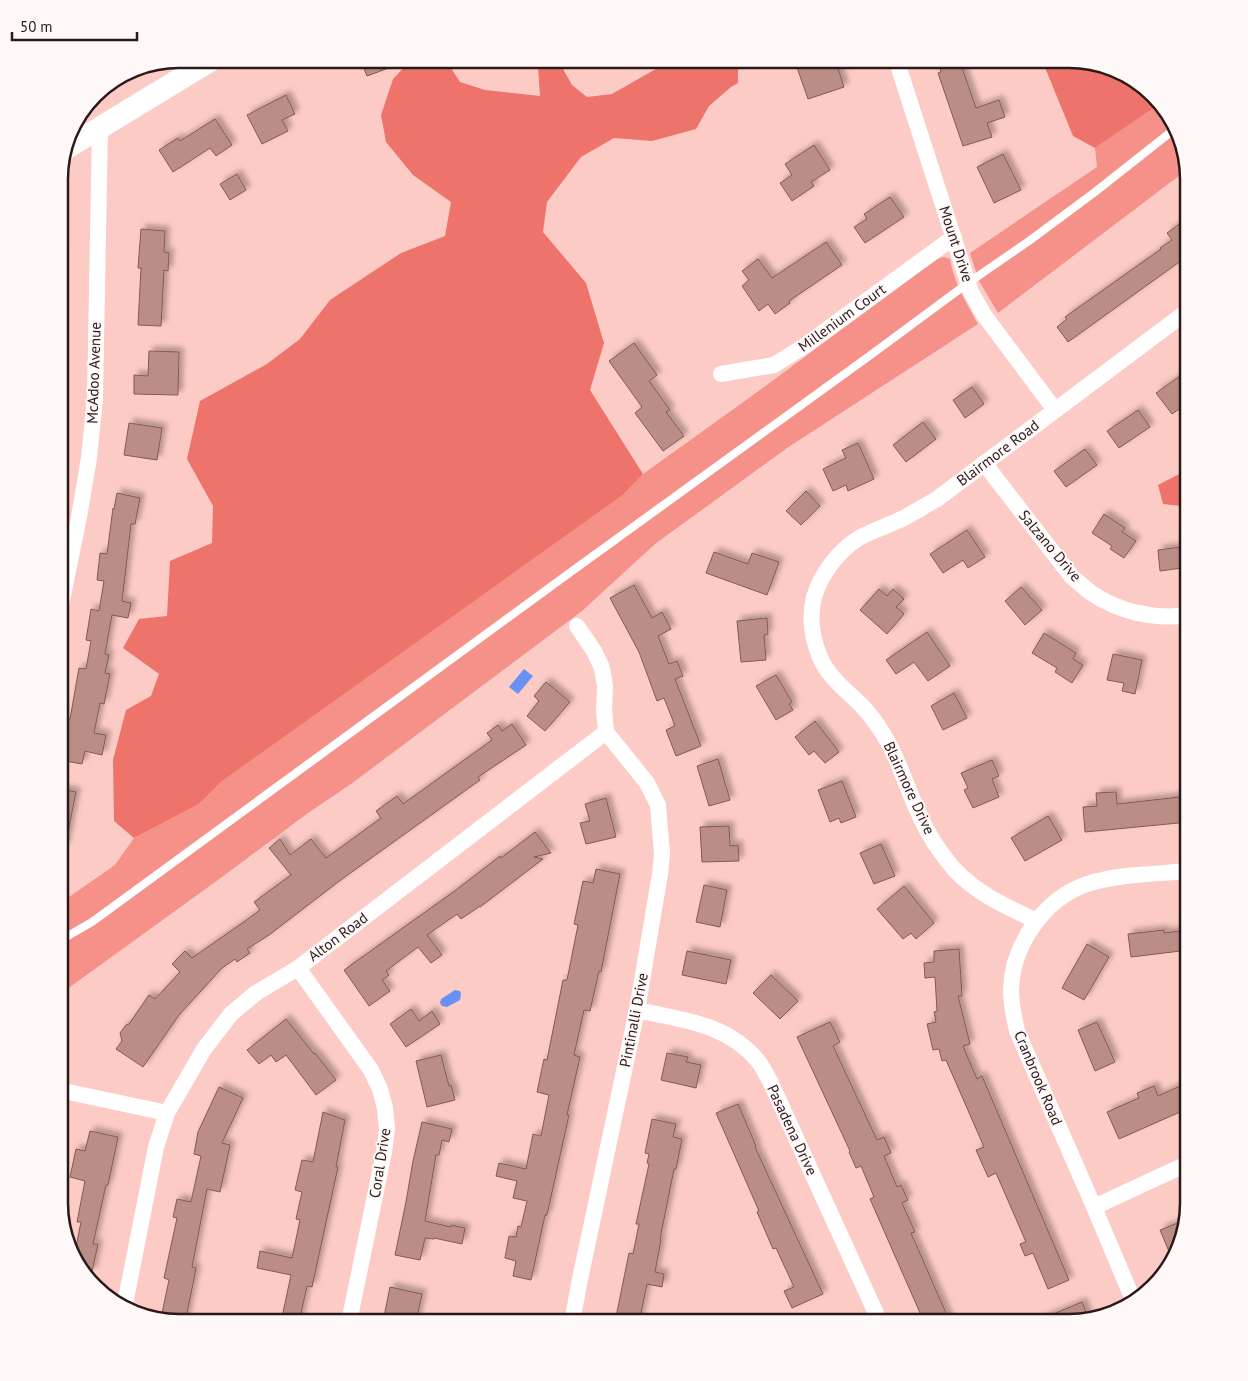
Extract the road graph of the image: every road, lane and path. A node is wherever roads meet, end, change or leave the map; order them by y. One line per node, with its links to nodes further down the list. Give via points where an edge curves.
1 (197, 68): 3 (main road)
2 (899, 68): 6 (street, Mount Drive)
3 (100, 127): 5 (main road); 12 (street, McAdoo Avenue, via 95,398 89,458)
4 (1170, 132): 7 (lane, via 1096,192)
5 (73, 144)
6 (954, 237): 7 (street, Mount Drive); 9 (street, Millenium Court, via 774,365)
7 (968, 283): 10 (street, Mount Drive, via 984,316); 19 (lane, via 92,922)
8 (1180, 317): 10 (street, Blairmore Road)
9 (721, 374)
10 (1055, 410): 11 (street, Blairmore Road)
11 (984, 463): 13 (street, Blairmore Road, via 937,499 860,538 844,550 832,563); 14 (street, Salzano Drive, via 1072,577 1090,592 1133,612)
12 (68, 571)
13 (814, 598): 18 (street, Blairmore Drive, via 811,620 820,658 842,688 862,706 893,750 927,831 940,852 976,889)
14 (1180, 615)
15 (577, 626): 16 (street, via 602,668)
16 (606, 732): 20 (street, Alton Road); 21 (street, Pintinalli Drive, via 647,783 658,805 662,854 660,874)
17 (1180, 872): 18 (street, Cranbrook Road, via 1107,879 1086,885 1066,895)
18 (1037, 921): 25 (street, Cranbrook Road, via 1014,966 1012,1011 1017,1031)
19 (68, 936)
20 (298, 968): 23 (street, Alton Road, via 256,993 231,1014 204,1049); 28 (street, Coral Drive, via 371,1070 385,1108 384,1152)
21 (637, 1010): 29 (street, Pintinalli Drive); 30 (street, Pasadena Drive, via 710,1027 747,1048 760,1063)
22 (68, 1092): 23 (street)
23 (168, 1113): 27 (street, Alton Road, via 156,1147)
24 (1180, 1167): 25 (street)
25 (1094, 1207): 26 (street, Cranbrook Road)
26 (1131, 1295)
27 (126, 1300)
28 (351, 1314)
29 (573, 1314)
30 (875, 1314)

